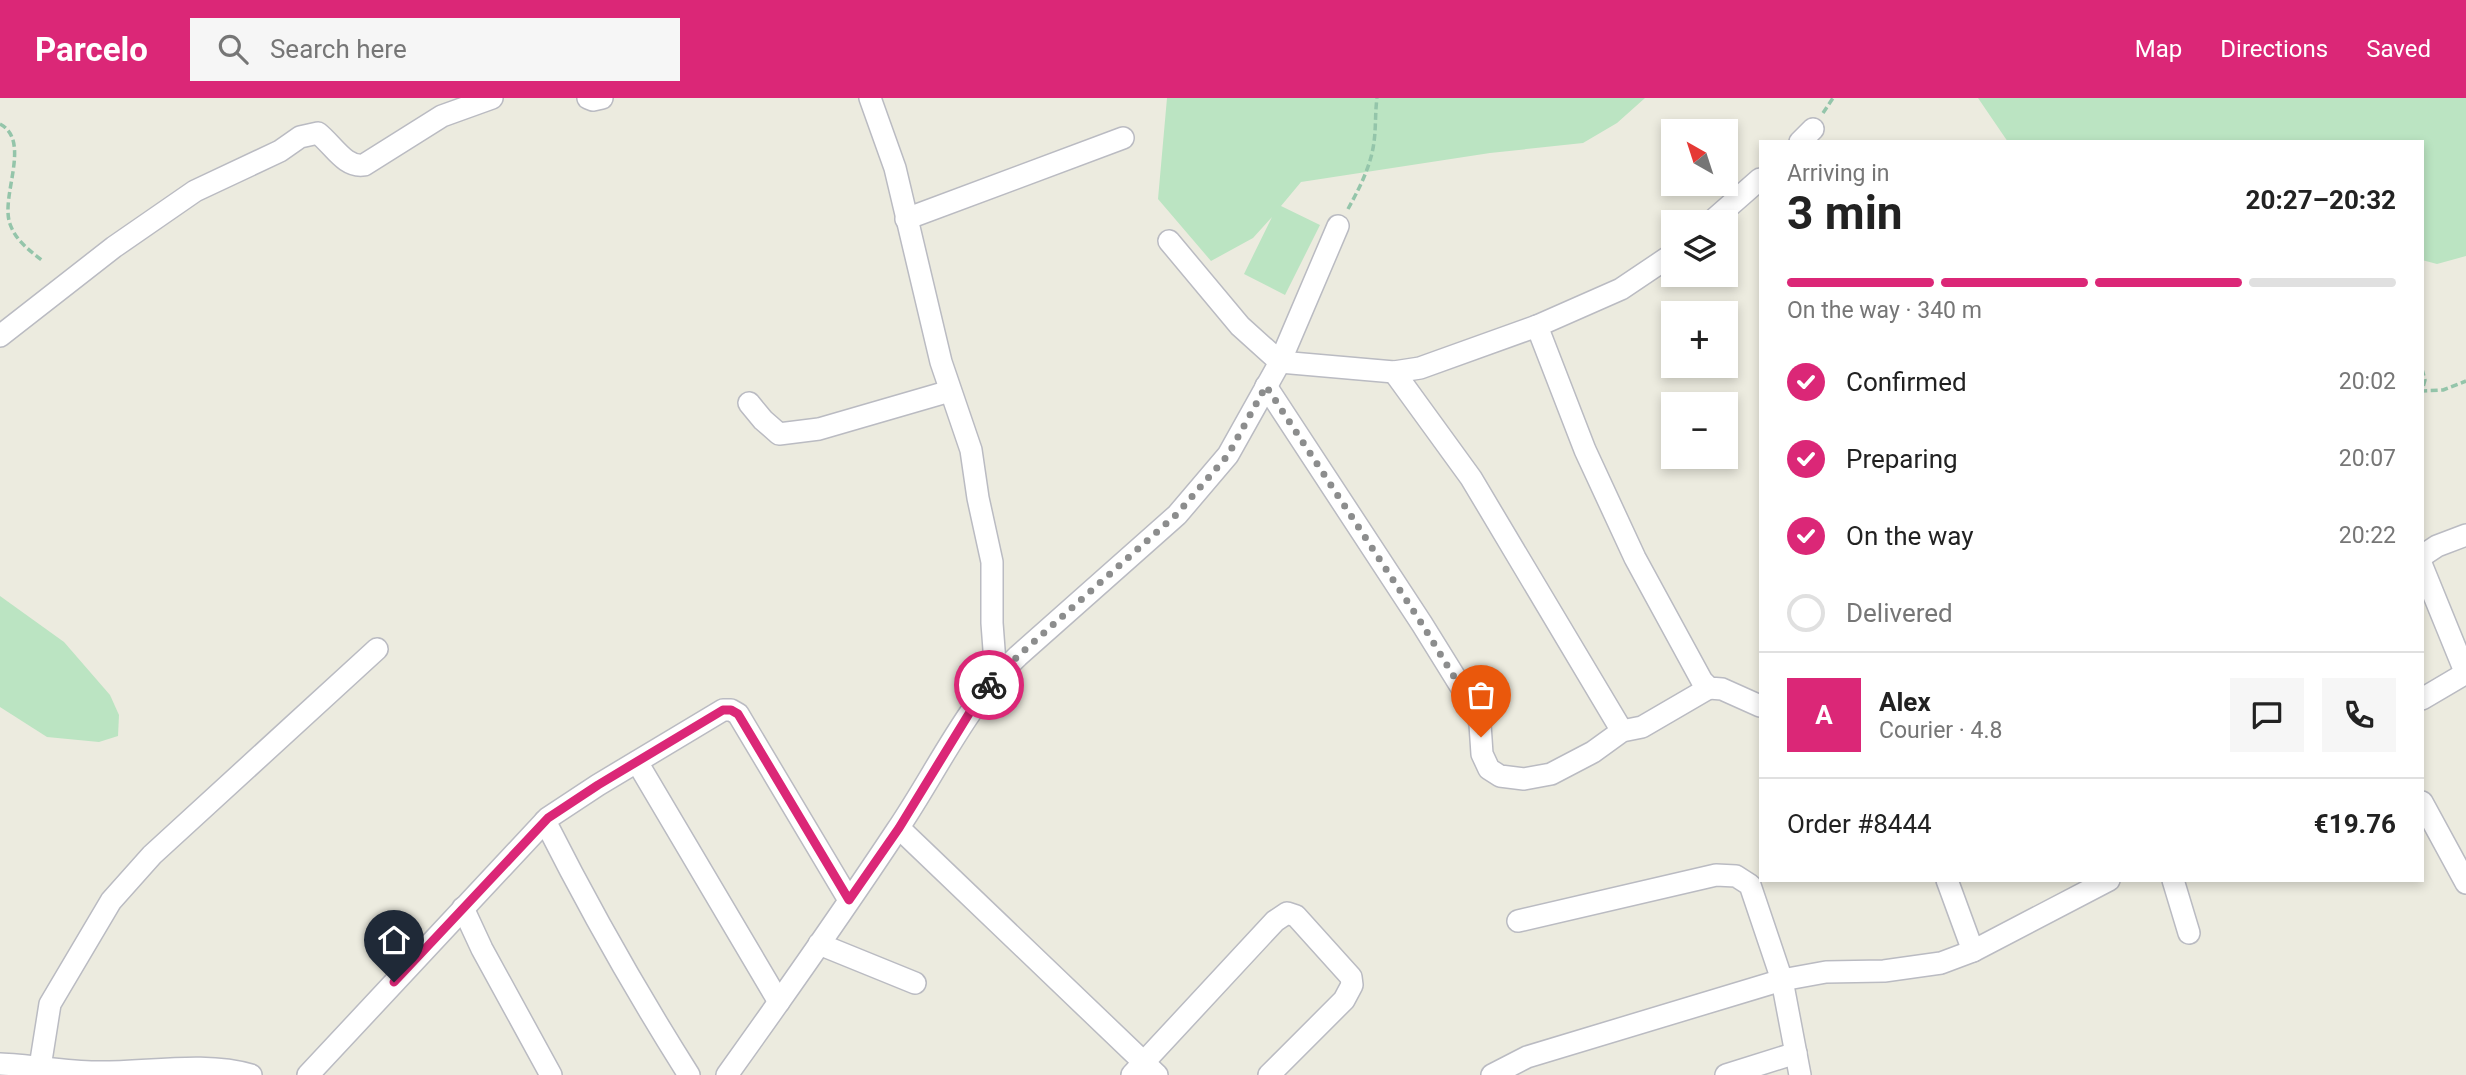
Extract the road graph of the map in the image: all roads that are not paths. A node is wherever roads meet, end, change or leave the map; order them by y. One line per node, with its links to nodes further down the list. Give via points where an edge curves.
1 (492, 98): 13 (street, via 442,116 355,167 318,134 300,137 153,218)
2 (587, 98): 3 (street)
3 (602, 98)
4 (870, 98): 8 (street, via 895,168)
5 (1123, 138): 8 (street)
6 (1759, 179): 7 (street)
7 (1724, 210)
8 (906, 219): 17 (street)
9 (1338, 226): 14 (street)
10 (1169, 242): 14 (street, via 1240,326)
11 (1661, 262): 12 (street, via 1621,289)
12 (1536, 326): 15 (street, via 1420,368); 25 (street, via 1635,558)
13 (0, 336)
14 (1280, 362): 15 (street); 16 (street)
15 (1394, 372): 28 (street, via 1471,478)
16 (1266, 386): 24 (street, via 1228,455 1177,514); 28 (street, via 1475,711 1489,769 1500,776 1524,779 1551,774)
17 (950, 391): 18 (street, via 818,429 779,434); 24 (street, via 971,450 992,562)
18 (749, 402)
19 (2466, 535): 20 (street)
20 (2424, 555)
21 (2424, 571): 23 (street)
22 (377, 649): 48 (street, via 152,855 111,901 50,1004)
23 (2466, 673): 26 (street)
24 (996, 676): 32 (street)
25 (1709, 688): 27 (street); 28 (street, via 1643,727)
26 (2424, 698)
27 (1759, 706)
28 (1622, 731)
29 (637, 762): 31 (street); 37 (street, via 723,710 738,714); 45 (street)
30 (2424, 806): 36 (street)
31 (545, 821): 38 (street); 53 (street, via 599,925)
32 (899, 828): 37 (street); 49 (street)
33 (1948, 882): 42 (street)
34 (2105, 882): 42 (street)
35 (2174, 882): 40 (street)
36 (2466, 883)
37 (849, 900): 41 (street)
38 (463, 908): 51 (street); 52 (street)
39 (1518, 922): 43 (street, via 1716,875 1736,876 1750,885)
40 (2189, 933)
41 (819, 944): 44 (street); 45 (street)
42 (1973, 951): 43 (street, via 1941,963)
43 (1782, 980): 46 (street); 56 (street, via 1527,1057)
44 (915, 983)
45 (779, 1002): 54 (street)
46 (1796, 1053): 57 (street); 58 (street)
47 (0, 1064): 48 (street)
48 (40, 1067): 50 (street, via 94,1073 187,1069)
49 (1144, 1071): 55 (street, via 1287,913 1296,916 1351,977 1352,985 1344,1000)
50 (251, 1075)
51 (308, 1075)
52 (551, 1075)
53 (689, 1075)
54 (727, 1075)
55 (1269, 1075)
56 (1492, 1075)
57 (1726, 1075)
58 (1800, 1075)

